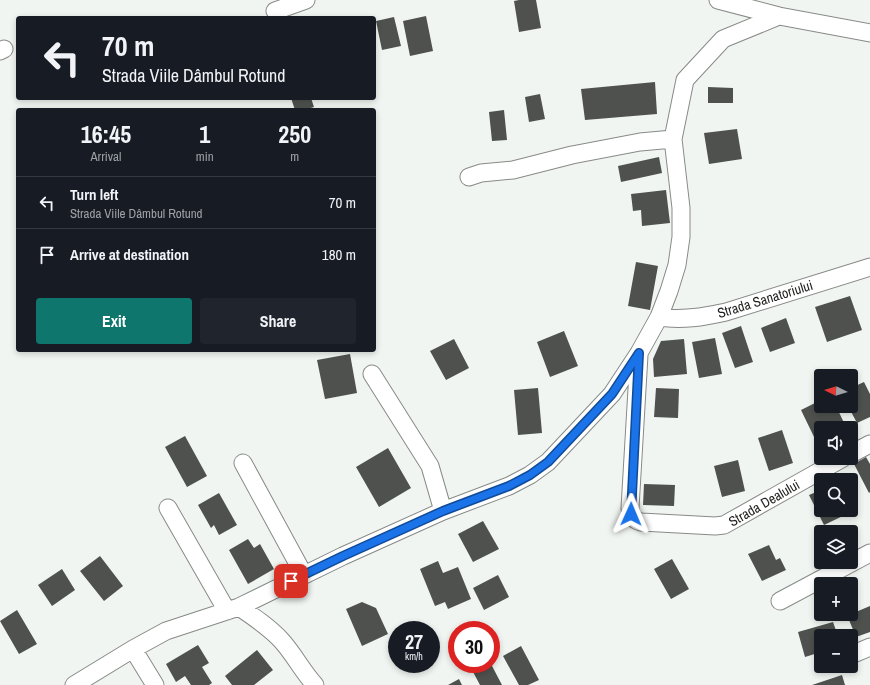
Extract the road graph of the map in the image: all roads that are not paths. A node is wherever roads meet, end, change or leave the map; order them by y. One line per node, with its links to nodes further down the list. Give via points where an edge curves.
1 (306, 0): 3 (street)
2 (718, 0): 4 (street)
3 (275, 11)
4 (779, 16): 5 (street); 6 (street, via 723,39 685,80)
5 (870, 33)
6 (673, 139): 7 (street, via 640,142); 9 (street, via 681,208 681,237 677,265)
7 (469, 177)
8 (870, 267): 9 (street, Strada Sanatoriului, via 726,312 704,317)
9 (659, 318): 10 (street)
10 (639, 353): 15 (street, Strada Dealului, via 630,508 632,518 641,522 724,526); 17 (street, via 612,394 548,462 509,486)
11 (372, 374): 17 (street, via 430,466)
12 (870, 444): 13 (street)
13 (858, 450)
14 (243, 464): 19 (street)
15 (831, 465)
16 (168, 508): 21 (street)
17 (443, 511): 19 (street)
18 (870, 553): 20 (street)
19 (304, 575): 21 (street)
20 (780, 601)
21 (233, 609): 23 (street, via 166,631); 27 (street, via 263,623 282,641)
22 (870, 648): 24 (street)
23 (133, 649): 25 (street); 26 (street)
24 (858, 652)
25 (74, 685)
26 (156, 685)
27 (315, 685)

